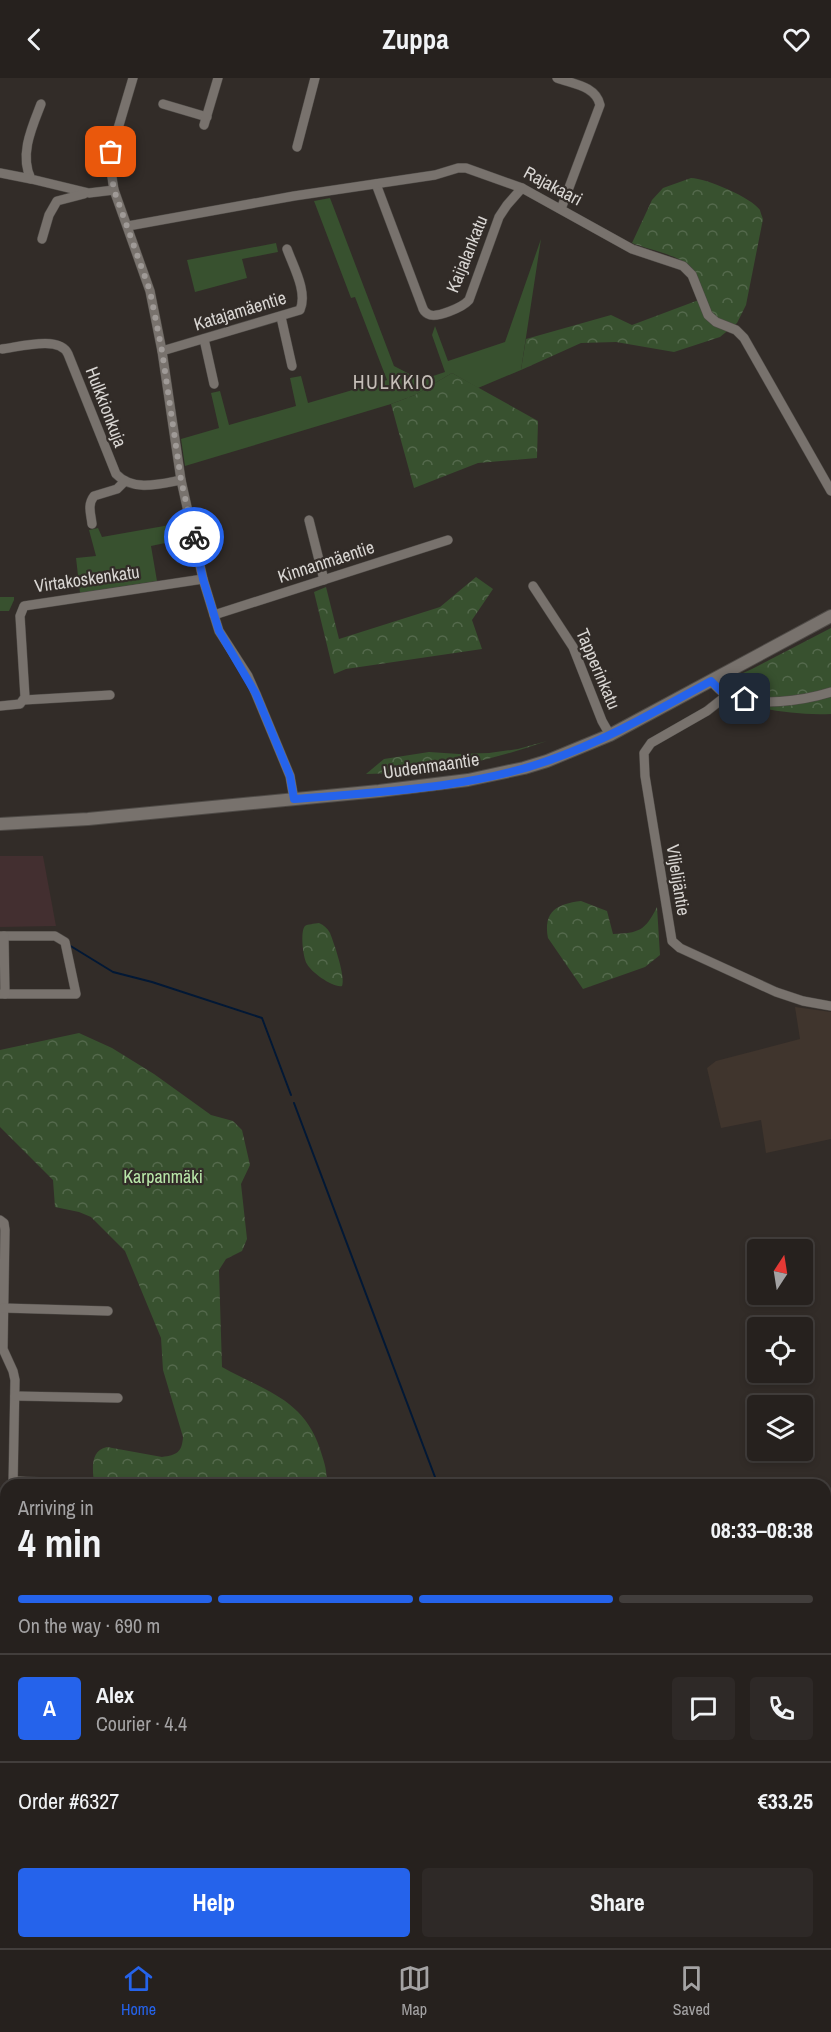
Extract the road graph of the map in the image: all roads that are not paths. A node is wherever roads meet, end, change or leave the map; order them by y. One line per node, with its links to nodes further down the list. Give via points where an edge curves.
1 (133, 78): 12 (street, via 111,152)
2 (218, 78): 6 (street, via 205,121)
3 (315, 78): 7 (street)
4 (557, 78): 14 (street, via 593,92 600,105)
5 (40, 104): 9 (street, via 26,156)
6 (163, 104)
7 (297, 147)
8 (0, 173): 9 (street)
9 (31, 178): 13 (street)
10 (376, 184): 11 (street, Rajakaari, via 458,168); 11 (street, Kaijalankatu, via 422,306 433,316 461,308 469,300 499,217); 15 (street, Rajakaari)
11 (522, 188): 14 (street, Rajakaari)
12 (114, 190): 13 (street); 15 (street)
13 (89, 193): 16 (street, via 57,201)
14 (561, 209): 26 (street, Rajakaari, via 632,249 688,270 708,315 744,338)
15 (128, 226): 21 (street, via 150,291)
16 (42, 238)
17 (287, 249): 18 (street, Katajamäentie, via 303,304 300,310)
18 (281, 317): 19 (street, Katajamäentie); 22 (street)
19 (204, 339): 21 (street, Katajamäentie); 23 (street)
20 (2, 349): 25 (street, Hulkkionkuja, via 51,343 66,350 113,469)
21 (162, 351): 24 (street)
22 (292, 366)
23 (214, 384)
24 (181, 480): 25 (street, via 152,485); 30 (street)
25 (125, 481): 28 (street, via 117,489 91,499)
26 (831, 491)
27 (309, 520): 31 (street)
28 (92, 524)
29 (448, 540): 31 (street, Kinnanmäentie)
30 (203, 579): 33 (street); 39 (street, Virtakoskenkatu, via 24,606 20,616)
31 (324, 580): 33 (street, Kinnanmäentie)
32 (533, 586): 41 (street, Tapperinkatu, via 569,640)
33 (214, 615): 42 (street, via 219,631 256,694 290,776)
34 (831, 616): 35 (main road, Uudenmaantie)
35 (711, 681): 38 (street); 41 (main road, Uudenmaantie)
36 (831, 692): 38 (street, via 783,701)
37 (110, 695): 39 (street)
38 (726, 696): 46 (street, Viljelijäntie, via 659,737 644,753 672,941 776,992)
39 (24, 700): 40 (street)
40 (0, 706)
41 (610, 735): 42 (main road, Uudenmaantie, via 547,761 502,774)
42 (294, 799): 43 (main road, Uudenmaantie)
43 (0, 824)
44 (2, 936): 45 (street); 45 (street, via 63,939 76,994)
45 (2, 994)
46 (831, 1006)
47 (0, 1220): 48 (street, via 5,1230)
48 (3, 1308): 49 (street); 50 (street, via 3,1349 15,1376)
49 (108, 1311)
50 (15, 1396): 51 (street); 52 (street)
51 (118, 1398)
52 (13, 1479)

